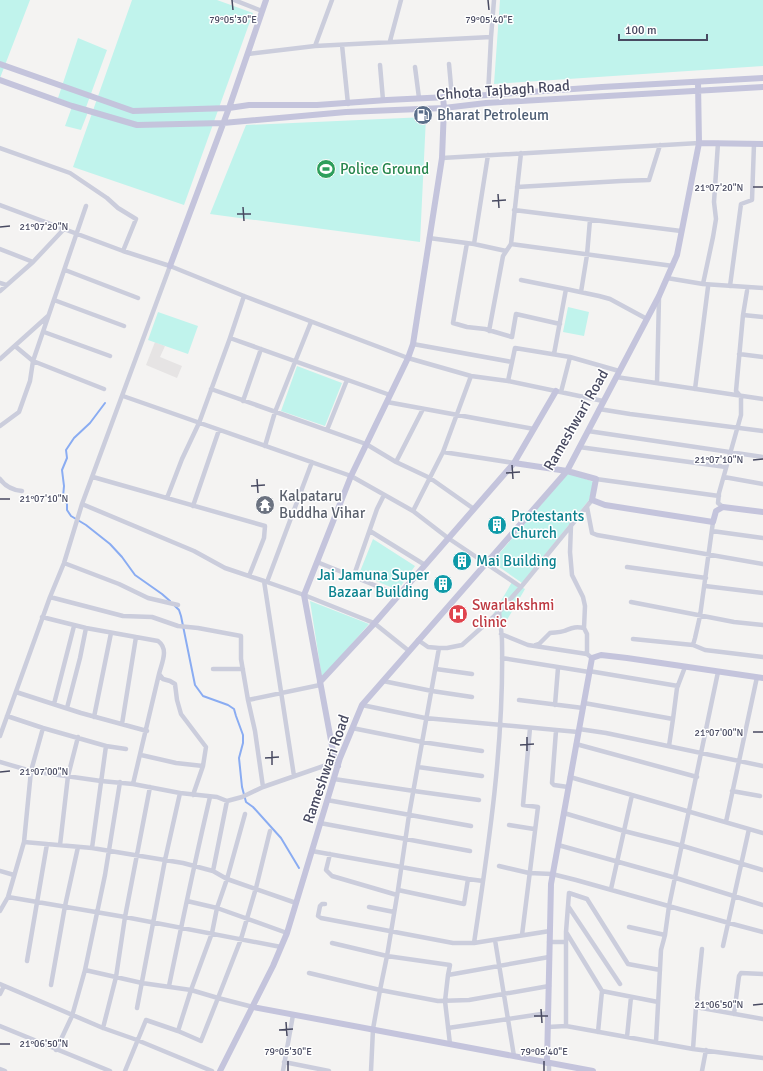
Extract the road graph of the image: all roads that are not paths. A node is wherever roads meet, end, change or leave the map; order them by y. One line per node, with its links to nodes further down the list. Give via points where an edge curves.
1 (234, 0): 6 (street)
2 (266, 0): 6 (main road)
3 (332, 0): 10 (street)
4 (400, 0): 8 (street)
5 (494, 0): 7 (street)
6 (262, 11): 11 (main road)
7 (491, 37): 8 (street); 21 (street)
8 (390, 41): 9 (street)
9 (342, 45): 10 (street); 26 (street)
10 (315, 46): 11 (street)
11 (248, 54): 27 (main road)
12 (0, 64): 27 (main road, via 133,111)
13 (450, 64): 22 (street)
14 (380, 65): 25 (street)
15 (415, 67): 24 (street)
16 (763, 78): 18 (main road)
17 (0, 80): 29 (main road, Chhota Tajbagh Road, via 72,106 137,125)
18 (698, 82): 20 (main road, Rameshwari Road); 21 (main road)
19 (763, 88): 20 (main road, Chhota Tajbagh Road)
20 (699, 91): 28 (main road, Chhota Tajbagh Road, via 486,103); 30 (main road, Rameshwari Road)
21 (488, 95): 22 (main road)
22 (452, 96): 23 (main road)
23 (443, 97): 24 (main road); 28 (main road)
24 (418, 98): 25 (main road)
25 (383, 100): 26 (main road)
26 (348, 104): 27 (main road, via 250,105)
27 (229, 108): 29 (main road)
28 (444, 108): 29 (main road, Chhota Tajbagh Road, via 346,112); 38 (main road)
29 (223, 123): 56 (main road)
30 (699, 143): 31 (main road); 34 (street); 45 (main road, Rameshwari Road)
31 (718, 143): 32 (main road); 62 (street, via 714,202 716,219)
32 (754, 144): 33 (main road); 64 (street, via 752,200 741,204)
33 (763, 144)
34 (660, 145): 36 (street); 39 (street, via 649,180)
35 (0, 148): 52 (street, via 70,173 136,219)
36 (521, 153): 37 (street); 39 (street)
37 (488, 155): 38 (street); 49 (street)
38 (442, 158): 47 (main road)
39 (517, 187): 42 (street)
40 (0, 205): 44 (street)
41 (86, 206): 46 (street)
42 (514, 210): 43 (street); 50 (street)
43 (590, 220): 45 (street); 54 (street)
44 (64, 229): 46 (street); 55 (street)
45 (682, 231): 57 (main road, Rameshwari Road)
46 (77, 234): 52 (street); 58 (street)
47 (429, 238): 48 (street); 86 (main road)
48 (467, 243): 49 (street); 83 (street, via 453,323)
49 (474, 244): 53 (street)
50 (511, 244): 53 (street); 54 (street)
51 (0, 249): 55 (street)
52 (124, 251): 56 (street)
53 (506, 251): 83 (street)
54 (587, 255): 57 (street); 70 (street)
55 (33, 262): 63 (street)
56 (170, 266): 71 (street); 109 (street)
57 (673, 266): 59 (main road, Rameshwari Road)
58 (65, 270): 73 (street); 74 (street)
59 (667, 278): 62 (street); 72 (main road, Rameshwari Road)
60 (521, 280): 67 (street)
61 (0, 283): 63 (street)
62 (703, 284): 64 (street)
63 (6, 285): 68 (street)
64 (730, 286): 66 (street)
65 (708, 287): 106 (street)
66 (763, 288)
67 (566, 289): 70 (street); 80 (street)
68 (0, 291)
69 (747, 291): 75 (street)
70 (581, 292): 78 (street, via 614,301)
71 (244, 296): 79 (street); 85 (street)
72 (659, 296): 78 (main road, Rameshwari Road); 103 (street)
73 (138, 298)
74 (54, 300): 76 (street); 81 (street)
75 (743, 315): 77 (street); 90 (street)
76 (49, 316): 82 (street); 84 (street)
77 (763, 317)
78 (647, 319): 99 (main road, Rameshwari Road)
79 (311, 322): 94 (street); 96 (street)
80 (560, 324): 83 (street, via 516,314 512,337); 89 (street)
81 (124, 326)
82 (36, 327): 84 (street); 87 (street)
83 (488, 331)
84 (43, 332): 91 (street); 97 (street)
85 (230, 338): 88 (street); 105 (street)
86 (413, 344): 94 (main road); 98 (street)
87 (15, 346): 95 (street); 97 (street)
88 (261, 349): 96 (street); 112 (street)
89 (554, 354): 92 (street); 98 (street, via 515,348)
90 (739, 354): 93 (street); 110 (street, via 736,391)
91 (110, 356)
92 (570, 357): 99 (street); 107 (street)
93 (763, 357)
94 (408, 358): 100 (street); 108 (main road)
95 (0, 359)
96 (294, 361): 101 (street); 117 (street)
97 (33, 362): 104 (street); 120 (street, via 20,412)
98 (512, 362): 102 (street)
99 (618, 374): 103 (street); 113 (main road, Rameshwari Road)
100 (471, 376): 102 (street); 118 (street)
101 (347, 380): 108 (street); 124 (street)
102 (508, 381): 107 (street)
103 (657, 383): 106 (street)
104 (104, 389)
105 (211, 390): 112 (street); 119 (street)
106 (695, 390): 110 (street)
107 (558, 392): 113 (street); 122 (main road)
108 (390, 395): 114 (main road)
109 (123, 396): 119 (street); 139 (street)
110 (741, 397): 111 (street); 121 (street)
111 (763, 399)
112 (243, 401): 117 (street)
113 (603, 401): 115 (main road, Rameshwari Road)
114 (387, 402): 116 (street); 127 (main road)
115 (600, 408): 121 (street); 125 (main road, Rameshwari Road)
116 (423, 409): 118 (street); 134 (street)
117 (275, 412): 124 (street); 128 (street)
118 (457, 415): 122 (street); 130 (street)
119 (199, 423): 123 (street); 148 (street)
120 (0, 426)
121 (738, 428): 126 (street); 131 (street)
122 (534, 429): 135 (main road)
123 (219, 430): 128 (street); 151 (street)
124 (327, 430): 127 (street)
125 (588, 431): 129 (main road, Rameshwari Road); 131 (street)
126 (763, 431)
127 (366, 444): 134 (street); 138 (main road)
128 (265, 446): 133 (street)
129 (579, 447): 136 (street); 137 (main road, Rameshwari Road)
130 (443, 452): 135 (street); 141 (street)
131 (730, 452): 132 (street); 136 (street)
132 (763, 457)
133 (312, 462): 138 (street); 173 (street)
134 (396, 462): 141 (street)
135 (514, 463): 137 (main road); 154 (main road)
136 (726, 467): 140 (street)
137 (567, 470): 143 (main road); 166 (main road, Rameshwari Road)
138 (351, 476): 146 (street); 164 (main road)
139 (93, 477): 148 (street); 150 (street)
140 (724, 477): 144 (street); 147 (street)
141 (430, 478): 154 (street); 155 (street)
142 (0, 479): 145 (street, via 15,490)
143 (596, 480): 147 (street); 149 (main road)
144 (763, 484)
145 (22, 491)
146 (384, 495): 155 (street); 159 (street)
147 (719, 496): 153 (street, via 718,503)
148 (167, 498): 151 (street)
149 (592, 500): 152 (street); 157 (main road, via 605,506)
150 (82, 504): 165 (street); 170 (street, via 194,551 225,568)
151 (193, 506): 170 (street, via 265,526 264,538)
152 (587, 507): 158 (street); 163 (street, via 592,533 597,535)
153 (723, 507): 156 (main road); 157 (main road, via 716,511)
154 (474, 508): 161 (main road)
155 (413, 511): 161 (street)
156 (763, 512)
157 (713, 522): 160 (street)
158 (571, 525): 175 (street); 189 (street, via 572,575 584,597)
159 (370, 531): 168 (street); 171 (street)
160 (712, 532): 162 (street); 163 (street)
161 (448, 538): 166 (street); 168 (main road)
162 (763, 538)
163 (709, 555): 167 (street); 172 (street)
164 (317, 562): 171 (street); 177 (main road)
165 (64, 563): 179 (street); 181 (street, via 148,598)
166 (486, 563): 175 (street); 194 (main road, Rameshwari Road)
167 (763, 564)
168 (425, 565): 178 (main road)
169 (627, 567): 172 (street)
170 (249, 576): 173 (street)
171 (353, 578): 178 (street)
172 (706, 578): 174 (street)
173 (266, 582): 177 (street); 217 (street)
174 (704, 586): 176 (street); 183 (street)
175 (521, 587): 182 (street)
176 (763, 593)
177 (304, 595): 185 (street); 213 (main road)
178 (399, 595): 185 (main road)
179 (50, 596): 184 (street); 205 (street, via 123,616 152,617 180,626 241,636)
180 (631, 602): 183 (street)
181 (176, 604)
182 (499, 612): 191 (street); 197 (street, via 462,645)
183 (700, 616): 186 (street); 196 (street)
184 (42, 617): 187 (street); 216 (street)
185 (374, 622): 198 (street); 213 (main road)
186 (763, 625)
187 (74, 626): 188 (street); 221 (street)
188 (86, 628): 190 (street); 225 (street)
189 (584, 628): 195 (street, via 577,626 550,633 539,644); 199 (street)
190 (111, 633): 192 (street); 227 (street)
191 (501, 634): 195 (street); 201 (street)
192 (136, 637): 209 (street, via 163,644 165,650); 230 (street)
193 (633, 639): 196 (street)
194 (418, 640): 197 (street, via 428,647); 198 (main road, Rameshwari Road)
195 (532, 645): 199 (street)
196 (693, 645): 200 (street, via 705,650)
197 (439, 648): 206 (street)
198 (409, 651): 212 (main road, Rameshwari Road)
199 (589, 656): 202 (main road, via 627,658); 207 (main road)
200 (763, 657)
201 (502, 658): 203 (street); 231 (street)
202 (685, 667): 208 (main road); 214 (street)
203 (558, 668): 207 (street); 223 (street)
204 (213, 669): 205 (street)
205 (243, 669): 219 (street)
206 (436, 670): 210 (street); 215 (street)
207 (589, 672): 214 (street); 224 (main road)
208 (718, 672): 211 (main road); 246 (street)
209 (159, 674): 235 (street); 251 (street, via 163,679 175,684 181,714 206,747)
210 (472, 674)
211 (760, 678): 248 (street)
212 (383, 681): 215 (street); 222 (main road, Rameshwari Road)
213 (320, 684): 217 (street); 250 (main road)
214 (678, 686): 229 (street)
215 (432, 691): 218 (street); 228 (street)
216 (16, 692): 221 (street); 226 (street)
217 (281, 694): 219 (street); 256 (street)
218 (472, 697)
219 (248, 700): 265 (street)
220 (519, 700): 223 (street)
221 (54, 704): 225 (street)
222 (362, 705): 228 (street); 233 (main road, Rameshwari Road)
223 (555, 705): 224 (street)
224 (583, 706): 229 (street); 237 (main road)
225 (67, 708): 227 (street)
226 (7, 716): 232 (street); 238 (street)
227 (94, 717): 230 (street)
228 (427, 718): 231 (street); 240 (street)
229 (673, 719): 243 (street)
230 (122, 724): 235 (street)
231 (500, 726): 234 (street); 318 (street, via 494,803)
232 (43, 728): 239 (street); 254 (street)
233 (352, 728): 240 (street); 250 (main road, Rameshwari Road)
234 (530, 728): 236 (street); 285 (street, via 523,805 538,807)
235 (147, 731): 247 (street)
236 (556, 731): 237 (street); 266 (street, via 552,783)
237 (579, 731): 241 (main road); 243 (street, via 606,733)
238 (0, 736)
239 (78, 737): 242 (street); 255 (street)
240 (422, 742): 245 (street); 253 (street)
241 (576, 744): 258 (main road); 259 (street)
242 (106, 746): 244 (street); 261 (street)
243 (669, 746): 246 (street)
244 (126, 750)
245 (482, 751)
246 (702, 753): 248 (street); 259 (street)
247 (141, 755): 251 (street); 263 (street)
248 (738, 760): 252 (street); 267 (street)
249 (0, 762): 254 (street)
250 (336, 764): 256 (street); 260 (main road, Rameshwari Road)
251 (203, 766): 270 (street)
252 (763, 766)
253 (418, 767): 257 (street); 268 (street)
254 (31, 770): 255 (street); 291 (street)
255 (68, 776): 261 (street); 293 (street)
256 (294, 776): 265 (street)
257 (482, 776)
258 (570, 777): 266 (main road); 271 (street)
259 (697, 777): 277 (street)
260 (334, 779): 268 (street); 274 (main road, Rameshwari Road)
261 (101, 780): 262 (street); 297 (street)
262 (120, 782): 263 (street); 298 (street)
263 (133, 784): 264 (street)
264 (150, 787): 269 (street); 302 (street)
265 (263, 787): 276 (street)
266 (568, 787): 278 (main road)
267 (732, 791): 272 (street); 281 (street)
268 (414, 792): 275 (street); 280 (street)
269 (180, 793): 270 (street); 303 (street)
270 (192, 795): 273 (street)
271 (632, 795): 277 (street); 288 (street)
272 (760, 796)
273 (210, 797): 276 (street); 306 (street)
274 (327, 800): 280 (street); 282 (main road, Rameshwari Road)
275 (479, 800)
276 (227, 801): 311 (street)
277 (690, 812): 281 (street); 295 (street)
278 (564, 813): 288 (street); 294 (main road)
279 (246, 814): 317 (street)
280 (409, 815): 284 (street); 290 (street)
281 (726, 822): 286 (street)
282 (320, 823): 290 (street); 299 (main road, Rameshwari Road)
283 (509, 825): 285 (street)
284 (471, 826)
285 (534, 829): 312 (street)
286 (749, 829): 289 (street); 305 (street)
287 (270, 831): 319 (street)
288 (624, 831): 295 (street); 304 (street)
289 (763, 833)
290 (406, 840): 300 (street); 308 (street)
291 (24, 842): 292 (street); 314 (street)
292 (47, 844): 293 (street); 325 (street)
293 (60, 845): 296 (street)
294 (558, 845): 304 (street); 313 (main road)
295 (682, 846): 305 (street); 316 (street)
296 (78, 847): 297 (street); 329 (street)
297 (92, 848): 298 (street)
298 (108, 851): 302 (street); 335 (street)
299 (312, 851): 301 (street); 326 (main road, Rameshwari Road)
300 (470, 851)
301 (330, 854): 308 (street); 321 (street, via 326,870 332,876)
302 (136, 855): 303 (street); 337 (street)
303 (165, 860): 306 (street); 339 (street)
304 (617, 861): 316 (street); 320 (street)
305 (742, 864): 309 (street); 322 (street)
306 (193, 866): 311 (street); 324 (street)
307 (499, 866): 312 (street)
308 (402, 867): 315 (street); 321 (street)
309 (763, 870)
310 (0, 871): 314 (street)
311 (213, 871): 317 (street)
312 (529, 873): 313 (street); 349 (street)
313 (552, 874): 320 (street); 343 (main road)
314 (14, 875): 323 (street)
315 (468, 878): 318 (street); 321 (street, via 464,904)
316 (676, 878): 322 (street); 331 (street)
317 (227, 879): 319 (street); 333 (street)
318 (483, 881): 356 (street)
319 (256, 888): 326 (street); 338 (street)
320 (611, 889): 331 (street)
321 (397, 892): 336 (street)
322 (735, 896): 328 (street); 340 (street)
323 (8, 897): 325 (street); 334 (street)
324 (187, 901): 333 (street); 342 (street)
325 (38, 902): 329 (street); 362 (street)
326 (296, 903): 347 (main road, Rameshwari Road)
327 (325, 904): 344 (street, via 322,904 319,910 318,916 321,918)
328 (763, 905)
329 (65, 906): 335 (street); 373 (street)
330 (568, 906): 345 (street); 365 (street, via 568,893 587,899 628,964); 371 (street)
331 (669, 906): 340 (street); 350 (street)
332 (369, 907): 336 (street)
333 (216, 908): 338 (street); 348 (street)
334 (0, 911)
335 (97, 912): 337 (street); 364 (street)
336 (394, 912): 344 (street)
337 (125, 917): 339 (street); 369 (street)
338 (248, 919): 347 (street); 351 (street)
339 (154, 922): 342 (street); 370 (street)
340 (728, 923): 346 (street); 357 (street)
341 (629, 927): 350 (street)
342 (181, 928): 348 (street); 374 (street)
343 (550, 931): 349 (street); 353 (main road)
344 (392, 932): 356 (street, via 454,943); 360 (street)
345 (566, 932): 354 (street); 378 (street)
346 (763, 932)
347 (287, 933): 358 (main road, Rameshwari Road)
348 (212, 934): 351 (street); 376 (street)
349 (522, 935): 352 (street)
350 (665, 935): 365 (street)
351 (241, 939): 358 (street); 382 (street)
352 (496, 940): 356 (street); 363 (street)
353 (550, 942): 354 (street); 361 (main road)
354 (566, 942): 395 (street)
355 (332, 943): 360 (street)
356 (474, 943)
357 (724, 946)
358 (281, 947): 385 (main road, Rameshwari Road)
359 (702, 949): 387 (street, via 697,998)
360 (388, 956): 368 (street, via 450,965); 377 (street)
361 (549, 957): 363 (street); 375 (main road)
362 (27, 961)
363 (500, 967): 368 (street); 380 (street)
364 (85, 970): 369 (street); 391 (street)
365 (660, 970): 384 (street)
366 (309, 973): 377 (street)
367 (763, 974): 389 (street, via 741,973)
368 (448, 975): 383 (street)
369 (116, 977): 370 (street); 397 (street)
370 (142, 983): 374 (street); 386 (street)
371 (620, 984)
372 (2, 985): 379 (street); 391 (street)
373 (51, 985)
374 (169, 986): 376 (street)
375 (548, 986): 380 (street); 388 (main road)
376 (191, 990): 382 (street); 400 (street)
377 (380, 990): 383 (street); 399 (street)
378 (602, 991): 381 (street); 401 (street)
379 (0, 994)
380 (504, 994): 383 (street); 392 (street)
381 (631, 997): 384 (street); 402 (street)
382 (218, 998): 385 (street); 400 (street, via 201,1041)
383 (445, 1001): 398 (street)
384 (658, 1002): 404 (street)
385 (253, 1007): 390 (main road); 418 (main road, Rameshwari Road)
386 (138, 1008)
387 (702, 1008): 389 (street); 406 (street, via 696,1007)
388 (548, 1013): 392 (street); 396 (main road)
389 (734, 1014): 393 (street)
390 (293, 1015): 399 (main road); 411 (street)
391 (72, 1016): 397 (street); 407 (street)
392 (508, 1019): 398 (street); 409 (street)
393 (763, 1019)
394 (0, 1026): 407 (street)
395 (566, 1026): 396 (street); 401 (street)
396 (548, 1027): 412 (main road)
397 (103, 1028): 403 (street)
398 (448, 1028): 405 (street)
399 (373, 1029): 405 (main road); 421 (street)
400 (178, 1031): 403 (street, via 146,1020)
401 (598, 1032): 402 (street)
402 (626, 1037): 404 (street)
403 (138, 1040): 416 (street); 417 (street)
404 (656, 1042): 406 (street)
405 (450, 1044): 409 (main road)
406 (693, 1048): 408 (street)
407 (56, 1050): 415 (street)
408 (706, 1050): 410 (street); 424 (street)
409 (514, 1056): 412 (main road)
410 (763, 1058)
411 (284, 1062): 419 (street); 420 (street)
412 (548, 1063): 422 (street); 423 (main road)
413 (0, 1069): 414 (street)
414 (5, 1071)
415 (110, 1071)
416 (125, 1071)
417 (212, 1071)
418 (220, 1071)
419 (283, 1071)
420 (329, 1071)
421 (371, 1071)
422 (549, 1071)
423 (590, 1071)
424 (702, 1071)

